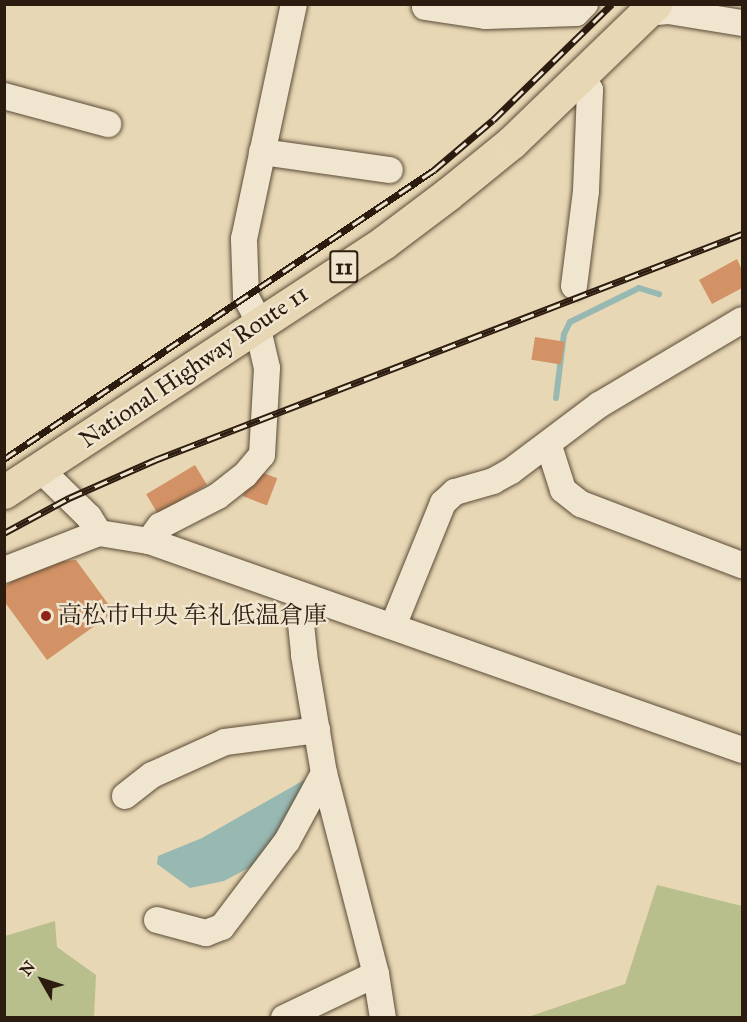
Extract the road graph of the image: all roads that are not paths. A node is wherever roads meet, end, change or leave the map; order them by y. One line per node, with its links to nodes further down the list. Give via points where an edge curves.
1 (294, 4): 9 (street)
2 (585, 4): 3 (street, via 576,13 486,16)
3 (425, 7)
4 (650, 9): 5 (street); 6 (highway, National Highway Route 11 / 11)
5 (742, 23)
6 (582, 76): 11 (street, via 590,90 586,191); 13 (highway, National Highway Route 11 / 11, via 448,194 383,243)
7 (4, 96): 8 (street)
8 (108, 124)
9 (262, 152): 10 (street); 13 (street, via 244,238 246,297)
10 (390, 170)
11 (574, 286)
12 (742, 320): 14 (street, via 599,405)
13 (256, 324): 15 (highway, National Highway Route 11 / 11); 18 (street, via 267,368 262,454 245,475 218,496 160,526)
14 (549, 446): 19 (street, via 563,490 581,504); 22 (street, via 493,481 455,492 442,503)
15 (41, 470): 16 (highway, National Highway Route 11 / 11); 17 (street)
16 (4, 492)
17 (99, 533): 18 (street); 20 (street)
18 (149, 541): 21 (street)
19 (742, 565)
20 (4, 570)
21 (309, 598): 22 (street); 23 (street, via 301,624)
22 (393, 626): 24 (street)
23 (317, 730): 25 (street); 26 (street, via 225,742 152,775)
24 (742, 750)
25 (324, 773): 27 (street, via 287,841 222,927 206,933); 28 (street)
26 (125, 795)
27 (157, 920)
28 (376, 974): 29 (street); 30 (street)
29 (284, 1017)
30 (382, 1017)

